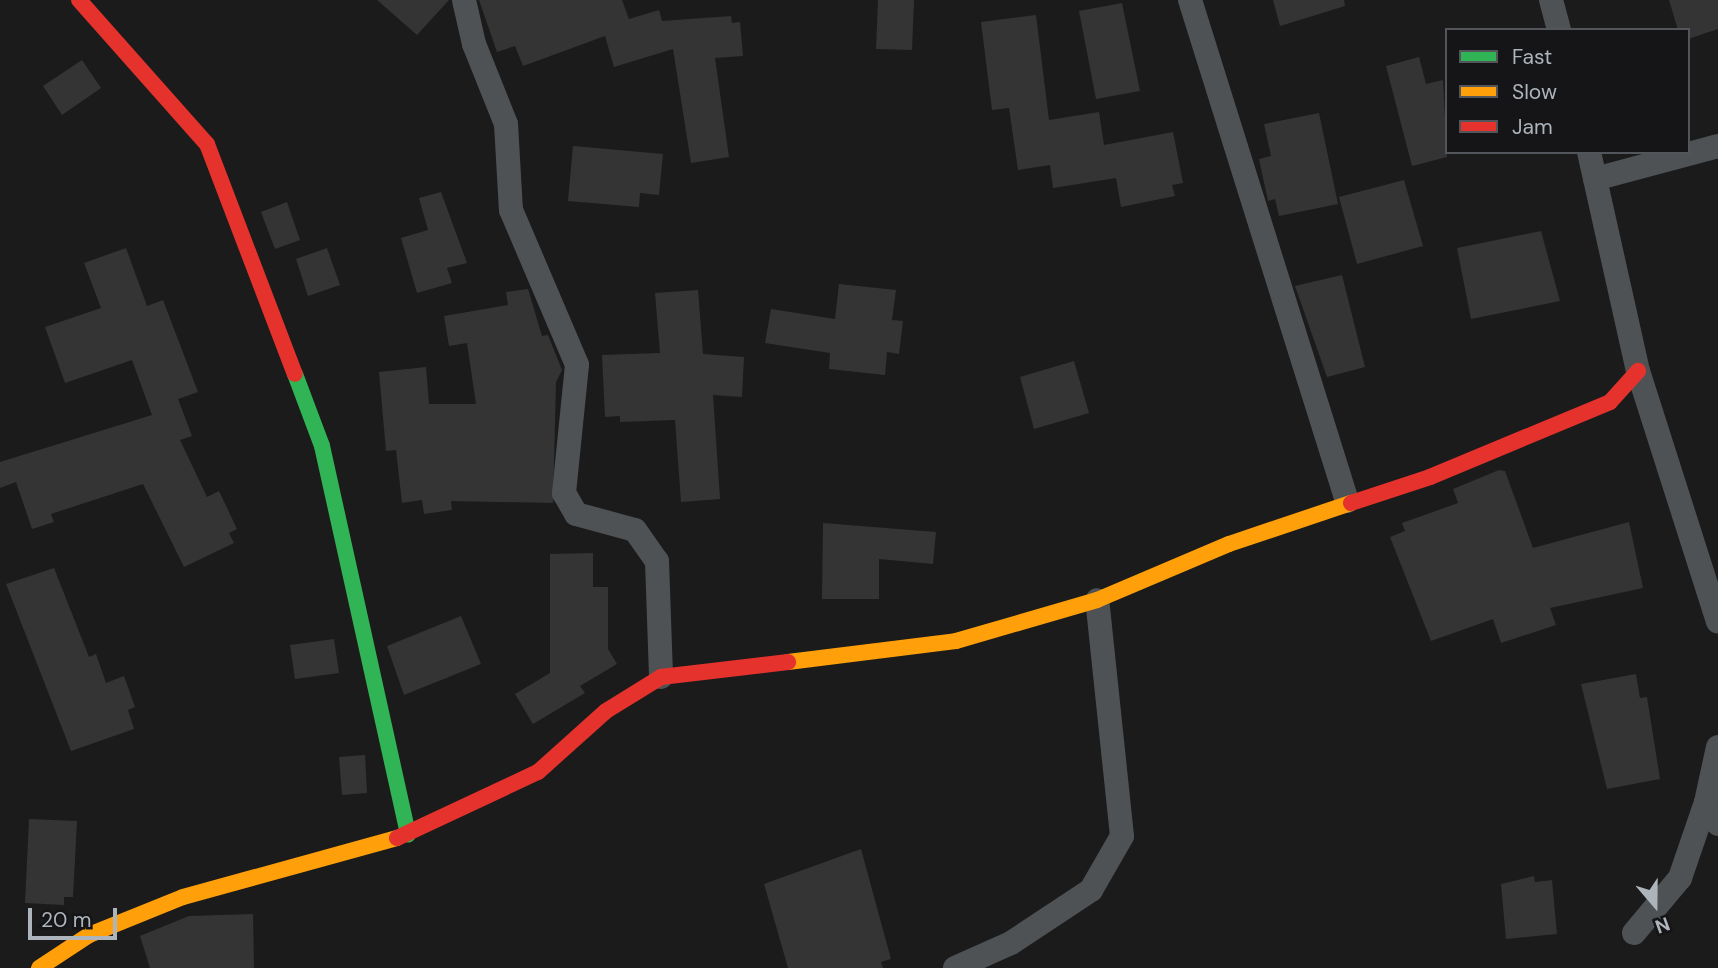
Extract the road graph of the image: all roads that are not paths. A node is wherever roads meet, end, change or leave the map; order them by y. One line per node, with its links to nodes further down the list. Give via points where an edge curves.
1 (79, 0): 19 (street, via 207,144 322,446)
2 (464, 0): 15 (street, via 474,44 506,124 511,210 576,365 564,493 576,513 635,530 657,561)
3 (1190, 0): 12 (street)
4 (1551, 0): 5 (street)
5 (1558, 28)
6 (1718, 146): 9 (street)
7 (1589, 154): 10 (street)
8 (1688, 154): 10 (street)
9 (1690, 154)
10 (1595, 179): 11 (street)
11 (1638, 371): 12 (street, via 1610,402 1430,477); 14 (street)
12 (1347, 501): 13 (street)
13 (1097, 600): 15 (street, via 956,641); 22 (street, via 1122,836 1091,890 1012,943)
14 (1718, 622)
15 (661, 677): 19 (street, via 606,711 538,772)
16 (1718, 747): 17 (street)
17 (1706, 802): 18 (street); 20 (street, via 1680,878)
18 (1718, 824)
19 (408, 835): 21 (street, via 183,897 89,936)
20 (1634, 933)
21 (39, 968)
22 (955, 968)

